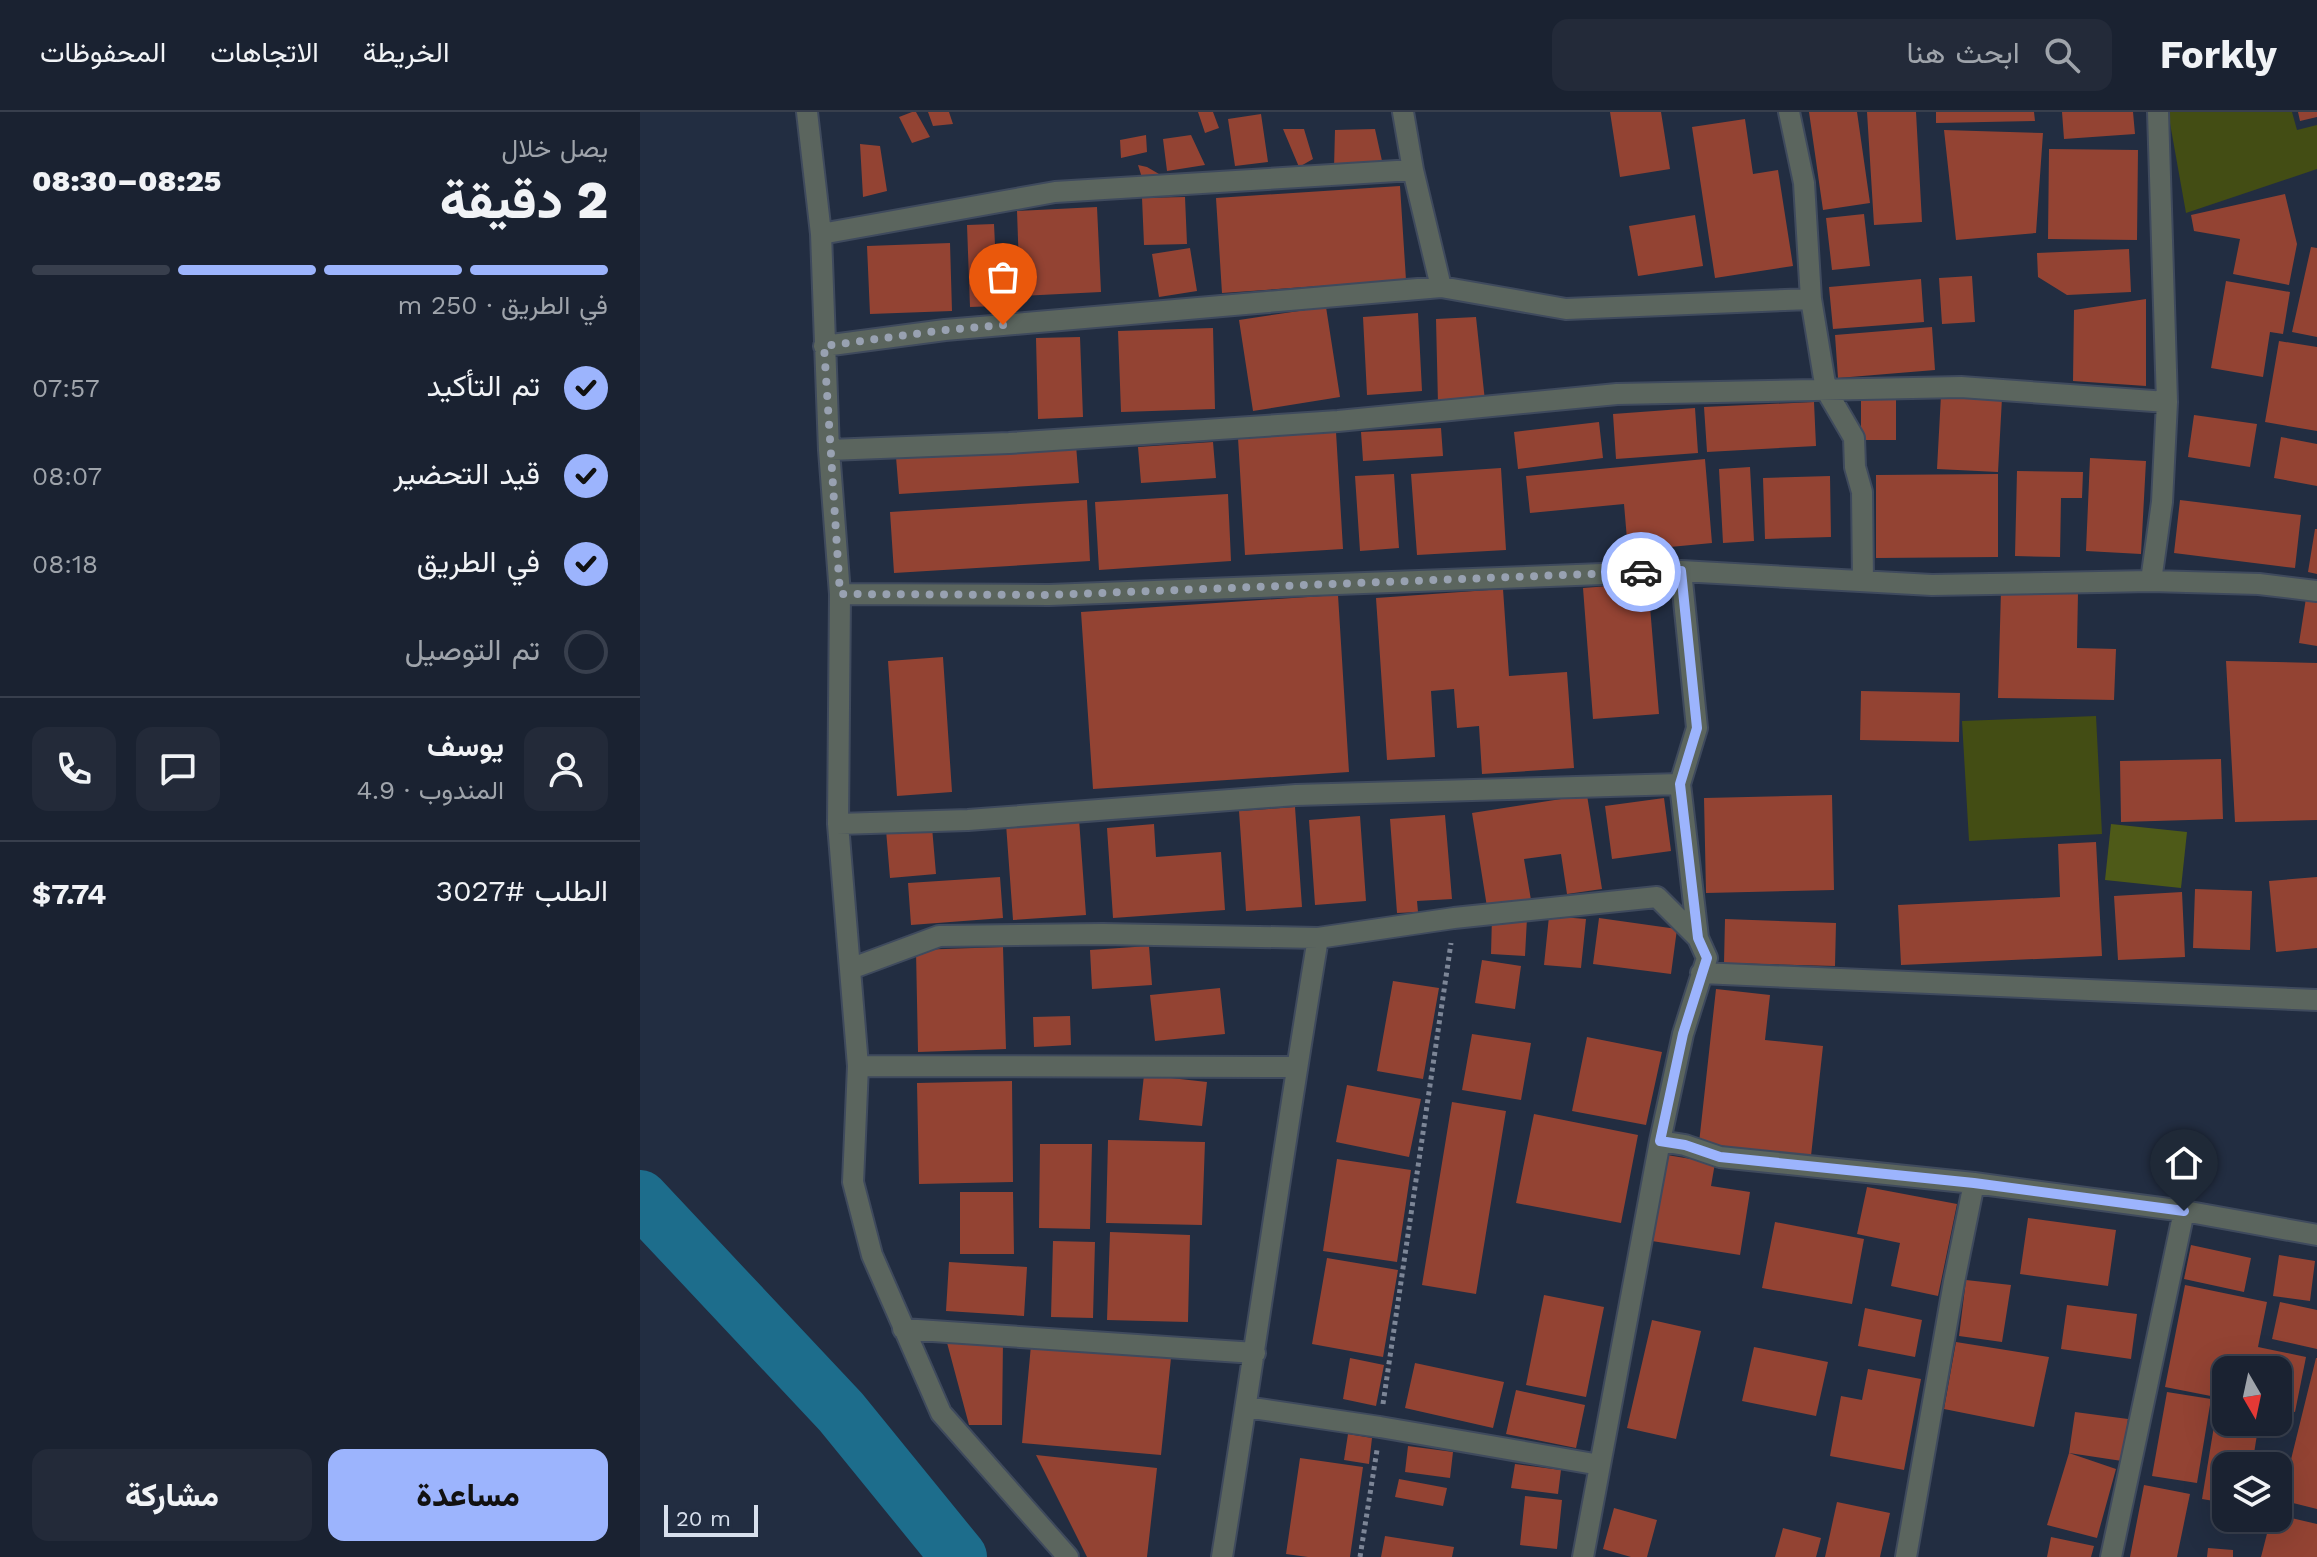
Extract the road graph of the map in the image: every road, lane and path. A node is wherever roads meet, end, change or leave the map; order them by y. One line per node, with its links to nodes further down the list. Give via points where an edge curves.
1 (807, 112): 6 (street)
2 (1403, 112): 5 (street)
3 (1789, 112): 8 (street, via 1804,183)
4 (2158, 112): 11 (street)
5 (1413, 170): 6 (street, via 1055,192); 7 (street)
6 (821, 234): 9 (street)
7 (1441, 287): 8 (street, via 1566,309); 9 (street, via 945,330)
8 (1811, 299): 10 (street)
9 (824, 346): 12 (street)
10 (1826, 390): 11 (street, via 1961,387); 12 (street, via 1617,394 1338,421); 14 (street, via 1854,438 1862,492)
11 (2167, 402): 15 (street)
12 (829, 450): 17 (street)
13 (1681, 571): 14 (street); 17 (street, via 1049,595); 18 (street, via 1697,728)
14 (1863, 580): 15 (street, via 1932,585)
15 (2151, 581): 16 (street)
16 (2317, 591)
17 (840, 594): 19 (street)
18 (1680, 784): 19 (street, via 1296,795 968,820); 22 (street)
19 (838, 824): 23 (street)
20 (1454, 918): 21 (street); 22 (street, via 1657,897); 35 (path)
21 (1318, 938): 23 (street, via 939,936); 27 (street)
22 (1698, 938): 24 (street, via 1707,958)
23 (850, 969): 26 (street)
24 (1701, 973): 25 (street); 28 (street)
25 (2317, 1000)
26 (858, 1066): 27 (street); 32 (street, via 853,1182 872,1255)
27 (1297, 1067): 33 (street)
28 (1660, 1141): 29 (street, via 1720,1157); 36 (street)
29 (1974, 1183): 30 (street); 41 (street)
30 (2184, 1211): 31 (street); 42 (street)
31 (2317, 1235)
32 (903, 1329): 33 (street); 37 (street, via 941,1413)
33 (1255, 1353): 34 (street)
34 (1246, 1407): 35 (street); 38 (street)
35 (1380, 1427): 36 (street); 39 (path)
36 (1600, 1465): 40 (street)
37 (1068, 1557)
38 (1222, 1557)
39 (1360, 1557)
40 (1583, 1557)
41 (1906, 1557)
42 (2111, 1557)

